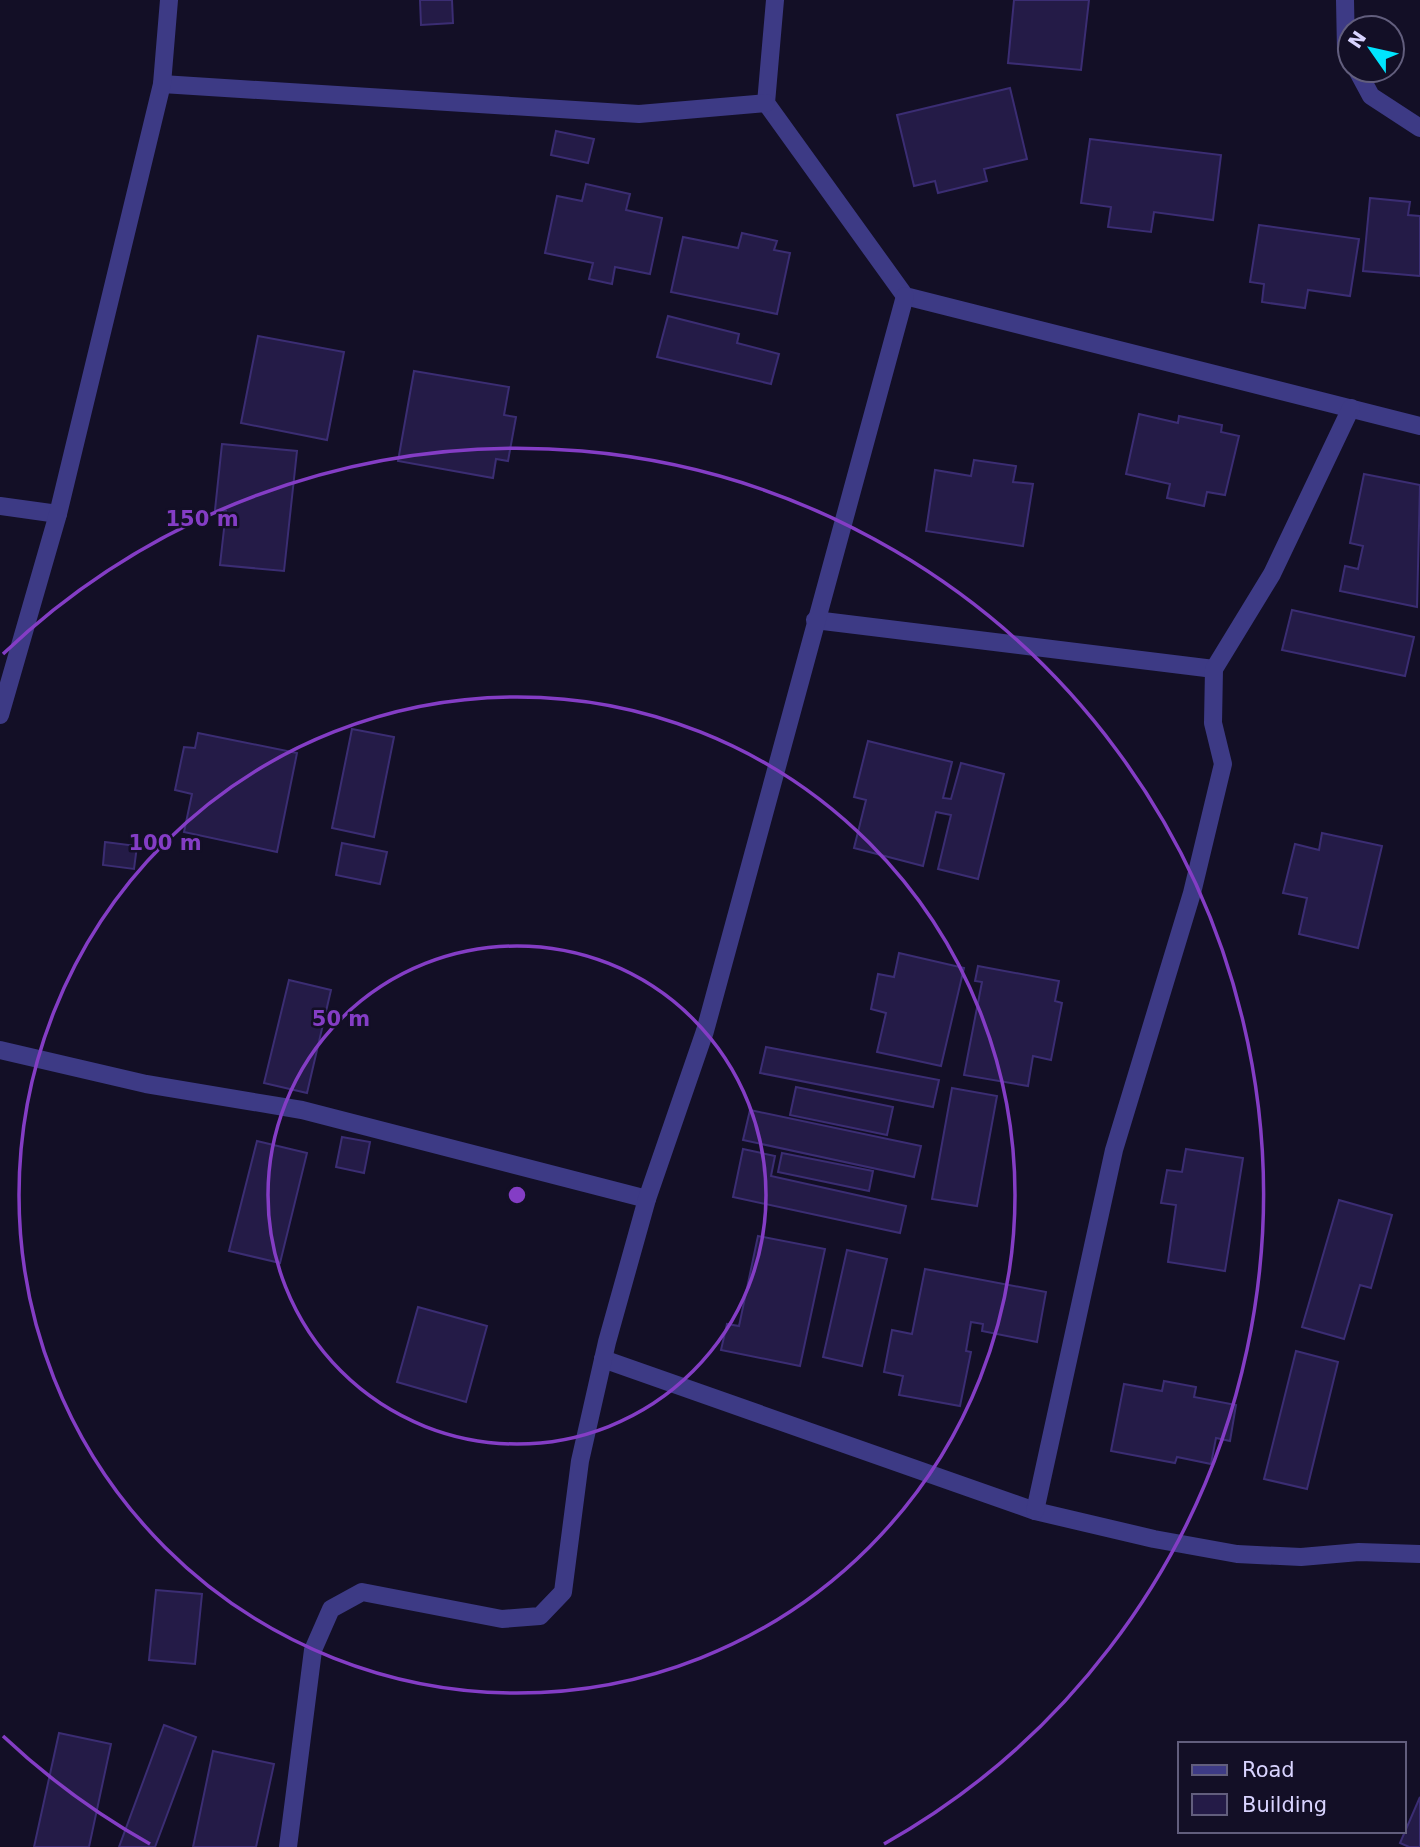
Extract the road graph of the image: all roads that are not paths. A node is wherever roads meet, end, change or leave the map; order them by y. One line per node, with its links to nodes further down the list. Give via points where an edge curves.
1 (169, 0): 3 (street)
2 (775, 0): 5 (street)
3 (162, 84): 5 (street, via 639,114); 11 (street)
4 (1365, 84): 6 (street, via 1371,96)
5 (766, 103): 7 (street)
6 (1420, 128)
7 (905, 296): 8 (street); 12 (street)
8 (1351, 408): 9 (street); 13 (street, via 1272,574)
9 (1420, 426)
10 (0, 506): 11 (street)
11 (58, 514): 14 (street)
12 (815, 620): 13 (street); 16 (street, via 705,1031)
13 (1213, 669): 18 (street, via 1213,723 1223,764 1192,893 1114,1150)
14 (0, 715)
15 (0, 1049): 16 (street, via 146,1084 302,1110)
16 (647, 1199): 17 (street)
17 (603, 1359): 18 (street); 20 (street, via 580,1461 563,1592 540,1616 502,1619 362,1592 331,1609 313,1650)
18 (1035, 1511): 19 (street, via 1237,1554)
19 (1420, 1554)
20 (288, 1847)

